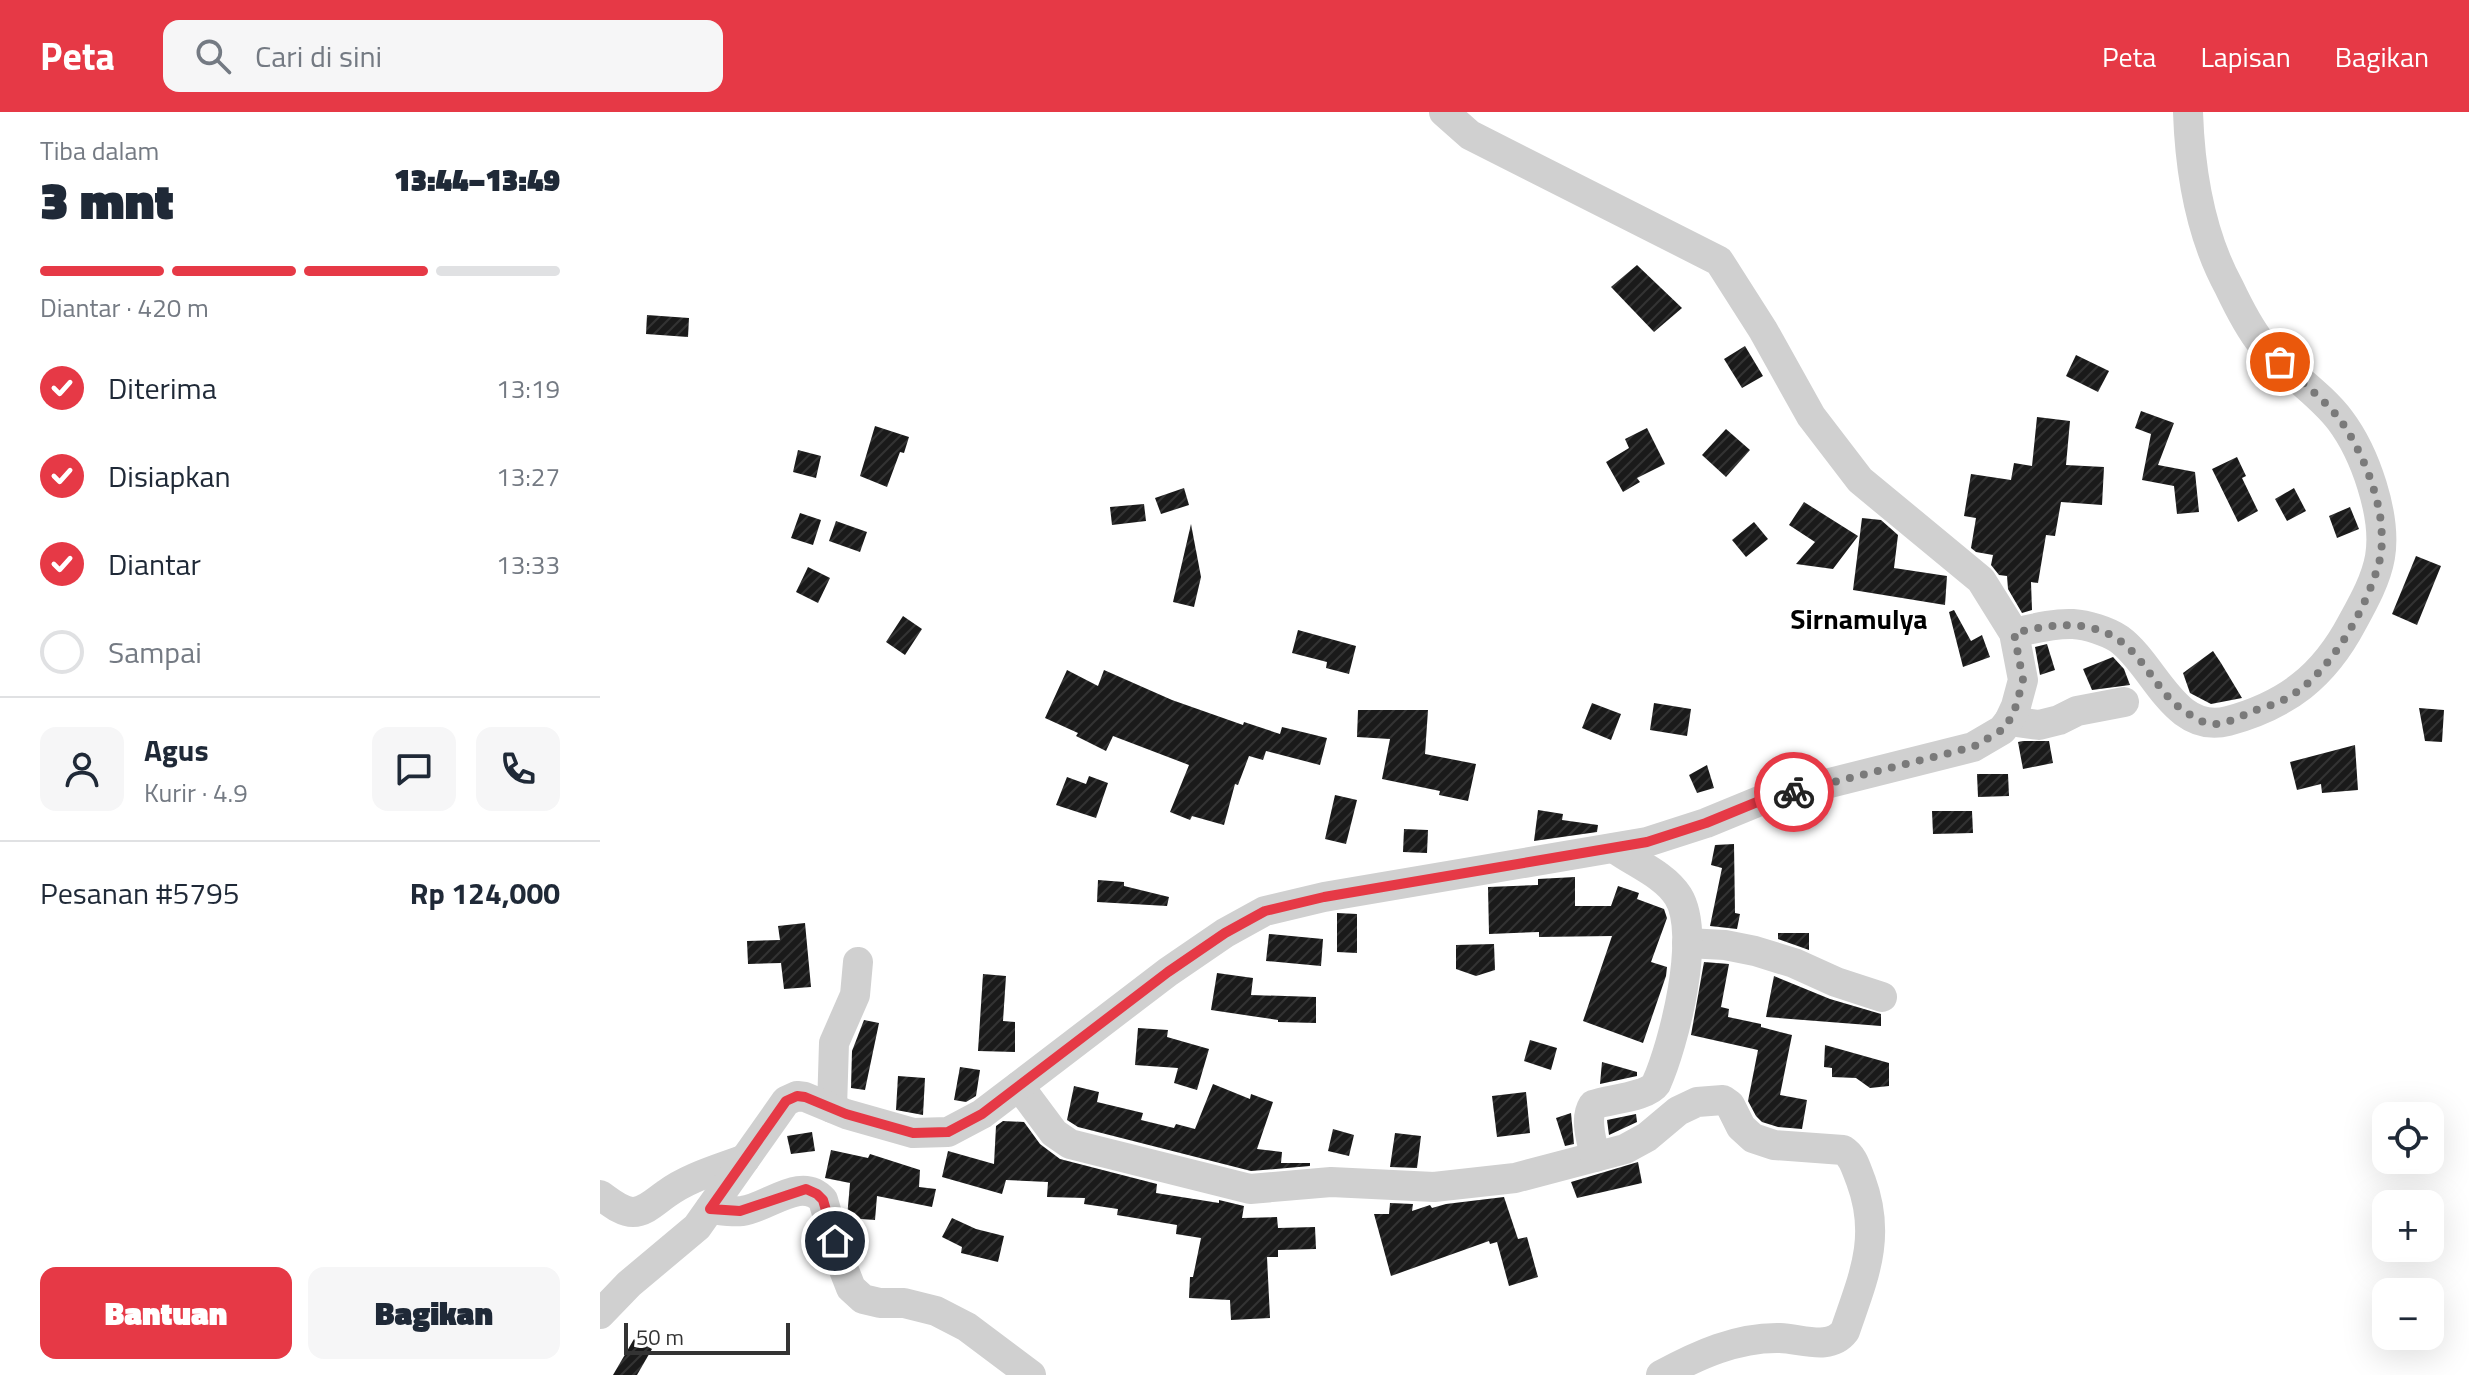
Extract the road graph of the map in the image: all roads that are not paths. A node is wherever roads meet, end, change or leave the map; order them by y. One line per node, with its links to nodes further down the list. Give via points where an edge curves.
1 (1444, 112): 3 (street, via 1470,135 1719,261 1811,416 1860,480 1981,580)
2 (2188, 112): 3 (street, via 2202,226 2227,285 2262,344 2340,420 2366,467 2379,512 2381,556 2345,637 2309,682 2287,698 2213,724 2170,700 2118,639 2073,624)
3 (2014, 633): 5 (street, via 2023,680)
4 (2124, 702): 5 (street, via 2039,725)
5 (2009, 721): 6 (street, via 1973,747 1762,800 1706,823)
6 (1614, 848): 7 (street, via 1663,879 1678,896 1688,919); 10 (street, via 1265,911 1168,972)
7 (1687, 943): 9 (street, via 1755,951); 12 (street, via 1683,986 1660,1074 1652,1090 1593,1105 1589,1111)
8 (858, 962): 11 (street, via 855,995 834,1043)
9 (1882, 997)
10 (1019, 1086): 11 (street, via 948,1132 913,1133); 12 (street, via 1054,1133 1070,1144 1250,1189 1331,1182 1434,1187 1515,1178)
11 (832, 1108): 13 (street, via 805,1097 786,1101)
12 (1595, 1157): 18 (street, via 1625,1149 1697,1102 1723,1100 1753,1138 1774,1145 1843,1150 1864,1188 1873,1227 1866,1268 1839,1339 1829,1343 1778,1338 1724,1346)
13 (745, 1159): 14 (street, via 691,1180 633,1212); 15 (street)
14 (600, 1195)
15 (710, 1209): 16 (street, via 697,1227); 17 (street, via 740,1211 806,1189 817,1194 851,1288 863,1299 936,1311 967,1327)
16 (600, 1314)
17 (1031, 1375)
18 (1661, 1375)

